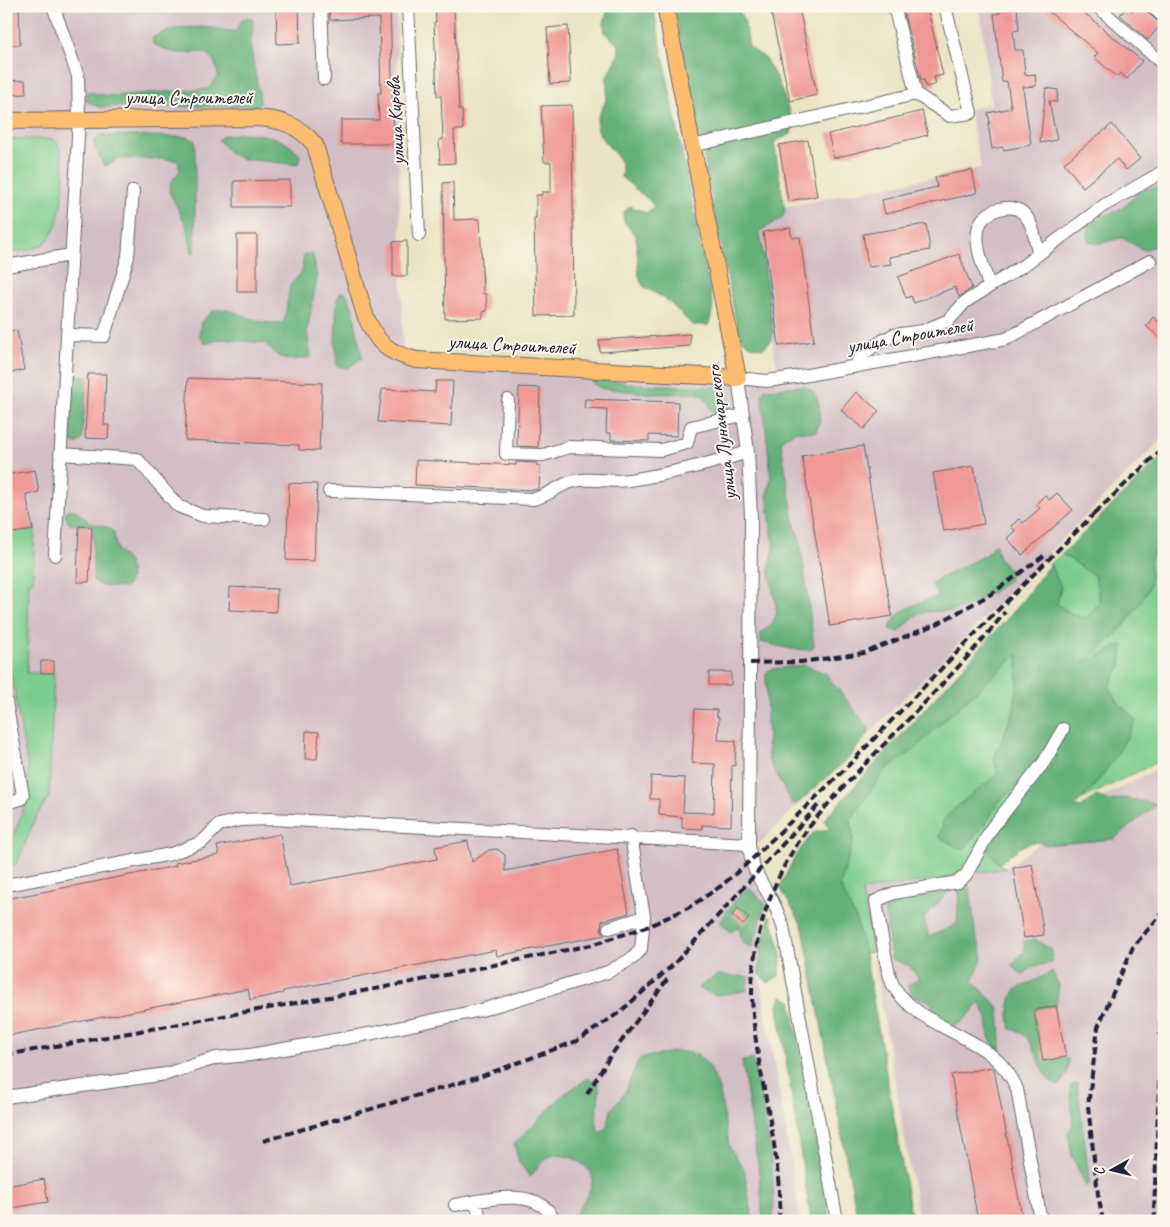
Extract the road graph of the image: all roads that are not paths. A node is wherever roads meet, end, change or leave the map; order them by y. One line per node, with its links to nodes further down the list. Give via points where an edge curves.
1 (54, 6): 13 (street, via 78,76)
2 (321, 6): 11 (street)
3 (408, 6): 18 (street, улица Кирова)
4 (665, 6): 15 (main road, улица Луначарского)
5 (894, 6): 12 (street)
6 (945, 6): 12 (street, via 971,113 950,116)
7 (1097, 6): 10 (street)
8 (1151, 6): 9 (street)
9 (1164, 17)
10 (1164, 65)
11 (324, 79)
12 (916, 94): 15 (street)
13 (79, 119): 14 (main road, улица Строителей); 20 (street); 26 (main road, улица Строителей, via 254,118 287,122 300,128 320,154 370,326 384,347 400,356 416,360)
14 (6, 121)
15 (692, 146): 26 (main road, улица Луначарского)
16 (1164, 171): 19 (street, via 1103,206)
17 (133, 191): 24 (street, via 128,257 104,336)
18 (419, 235)
19 (1039, 254): 23 (street); 23 (street, via 1032,227 1025,215 1007,208 992,211 979,225 977,237)
20 (71, 255): 22 (street); 24 (street)
21 (1150, 261): 25 (street, улица Строителей, via 1006,339)
22 (6, 266)
23 (989, 287): 25 (street, via 965,302 940,325 893,335 882,341 864,353)
24 (67, 335): 30 (street)
25 (854, 367): 26 (street, улица Строителей, via 767,381)
26 (738, 378): 28 (street, улица Луначарского)
27 (508, 400): 28 (street, via 506,454 543,455 569,448 661,450 687,443 691,427)
28 (742, 414): 29 (street, улица Луначарского)
29 (748, 452): 31 (street, via 629,480 580,480 534,500); 38 (street, улица Луначарского, via 751,517)
30 (60, 454): 32 (street, via 137,459 178,506 203,516); 33 (street)
31 (329, 491)
32 (264, 519)
33 (55, 555)
34 (6, 702): 36 (street, via 23,795 21,799)
35 (1063, 729): 48 (street, via 1044,762 991,829 966,875 958,882 894,893 876,901 892,985 909,1007 988,1051 1004,1064 1013,1078)
36 (6, 803)
37 (631, 836): 38 (street); 39 (street, via 241,820 219,825 202,842 171,854); 40 (street)
38 (749, 844): 47 (street, улица Луначарского, via 753,870 771,898 783,926)
39 (6, 885)
40 (644, 917): 41 (street); 42 (street, via 641,949 622,966 481,1010 365,1035 216,1058 166,1074)
41 (609, 928)
42 (6, 1097)
43 (476, 1201): 44 (street); 45 (street); 46 (street, via 511,1197 527,1199 548,1210)
44 (455, 1205)
45 (480, 1219)
46 (554, 1221)
47 (837, 1221)
48 (1042, 1221)

